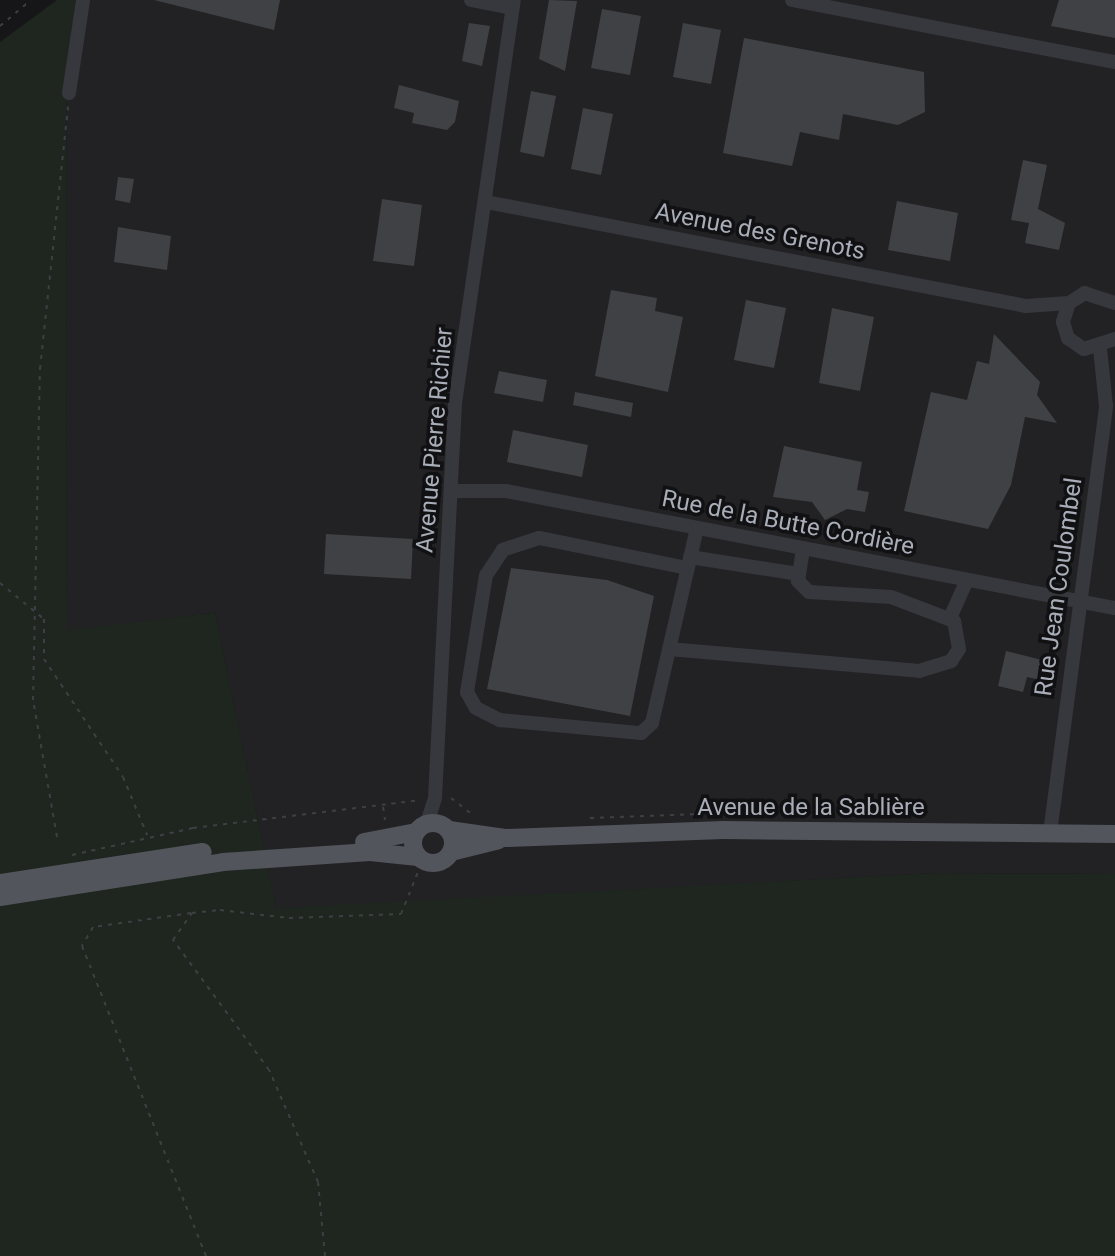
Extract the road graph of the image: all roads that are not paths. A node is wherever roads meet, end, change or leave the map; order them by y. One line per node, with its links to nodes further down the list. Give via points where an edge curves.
1 (83, 0): 6 (street)
2 (471, 0): 4 (street)
3 (792, 0): 5 (street)
4 (513, 4): 7 (street, Avenue Pierre Richier)
5 (1115, 62)
6 (69, 93)
7 (486, 202): 12 (street, Avenue des Grenots); 16 (street, Avenue Pierre Richier, via 455,403)
8 (1115, 284): 9 (street, Avenue des Grenots)
9 (1095, 292): 10 (street, Avenue des Grenots); 11 (street)
10 (1069, 303): 12 (street, Avenue des Grenots); 13 (street)
11 (1115, 303)
12 (1026, 306): 13 (street, Avenue des Grenots)
13 (1064, 328): 15 (street, Avenue des Grenots, via 1075,345)
14 (1115, 339): 15 (street)
15 (1100, 349): 22 (street, Rue Jean Coulombel, via 1109,380)
16 (451, 491): 17 (street, Rue de la Butte Cordière, via 506,491); 26 (street, Avenue Pierre Richier)
17 (697, 528): 18 (street, Rue de la Butte Cordière); 19 (street)
18 (803, 548): 20 (street); 21 (street, Rue de la Butte Cordière)
19 (689, 563): 20 (street); 25 (street); 25 (street, via 539,538 518,541 486,575 467,692 476,708 500,720 641,733 652,723)
20 (799, 574): 24 (street, via 809,592 822,596 891,597)
21 (967, 580): 22 (street, Rue de la Butte Cordière); 24 (street)
22 (1079, 601): 23 (street, Rue de la Butte Cordière); 27 (street, Rue Jean Coulombel)
23 (1115, 608)
24 (950, 618): 25 (street, via 959,649 951,661 919,671)
25 (669, 649)
26 (433, 827): 29 (main road, Avenue de la Sablière); 30 (main road); 31 (main road); 32 (main road, via 370,842 166,855)
27 (1050, 833): 28 (main road, Avenue de la Sablière); 29 (main road, Avenue de la Sablière, via 723,830)
28 (1115, 834)
29 (506, 838): 30 (main road, Avenue de la Sablière)
30 (451, 852): 31 (main road, Avenue de la Sablière, via 436,863)
31 (419, 865): 33 (main road, via 370,852 223,862)
32 (0, 883)
33 (0, 897)

